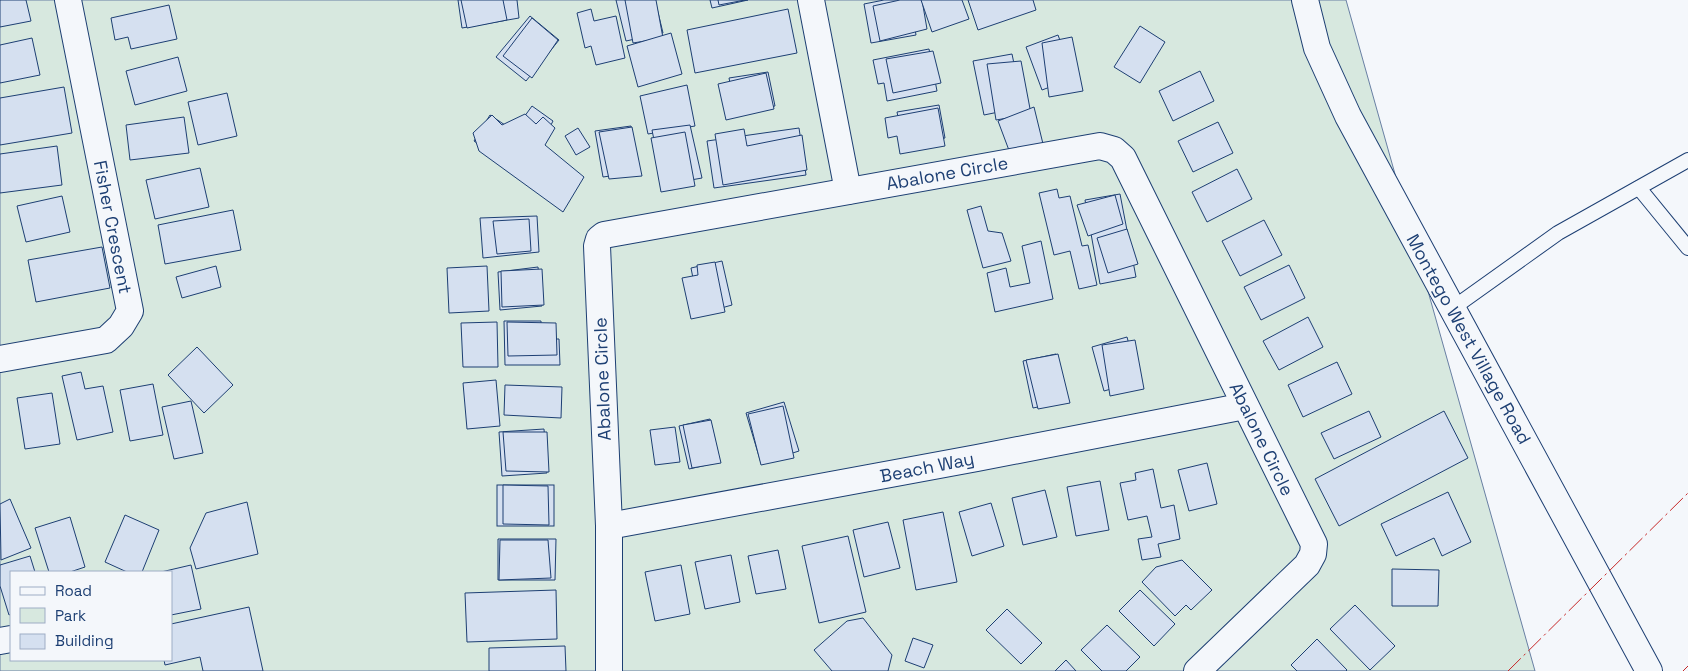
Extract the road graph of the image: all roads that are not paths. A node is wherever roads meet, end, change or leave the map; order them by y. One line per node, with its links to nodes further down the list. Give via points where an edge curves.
1 (68, 0): 9 (street, Fisher Crescent, via 130,311 121,326 106,340)
2 (811, 0): 6 (street)
3 (1305, 0): 8 (street, Montego West Village Road, via 1317,48 1348,116)
4 (1688, 160): 5 (lane)
5 (1640, 188): 7 (lane); 8 (lane, via 1558,232)
6 (848, 191): 10 (street, Abalone Circle, via 1100,146 1114,150 1127,167); 11 (street, Abalone Circle, via 604,235 600,239 597,246)
7 (1688, 248)
8 (1453, 308): 14 (street, Montego West Village Road)
9 (0, 359)
10 (1245, 406): 11 (street, Beach Way); 13 (street, Abalone Circle, via 1314,544 1313,554 1307,565)
11 (608, 526): 12 (street, Abalone Circle)
12 (609, 671)
13 (1197, 671)
14 (1649, 671)

